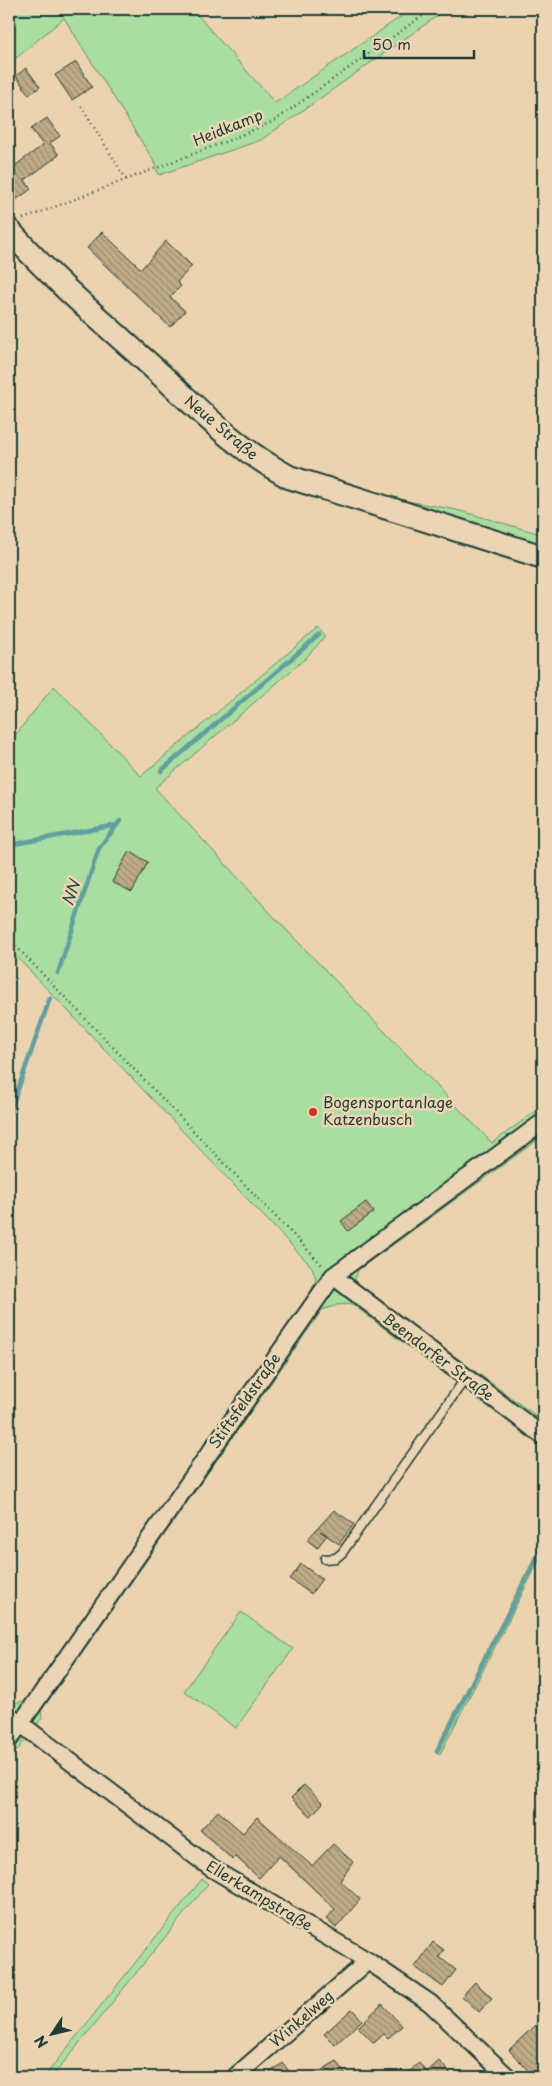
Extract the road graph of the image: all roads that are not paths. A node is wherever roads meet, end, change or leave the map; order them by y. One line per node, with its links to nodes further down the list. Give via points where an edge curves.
1 (13, 225): 2 (street, Neue Straße, via 38,263 214,426 257,460 289,477)
2 (543, 557)
3 (543, 1122): 4 (street, Stiftsfeldstraße)
4 (333, 1276): 5 (street, Beendorfer Straße); 8 (street, Stiftsfeldstraße)
5 (465, 1379): 6 (street, Beendorfer Straße); 7 (lane, via 342,1553 336,1558)
6 (543, 1436)
7 (326, 1559)
8 (14, 1720): 9 (street, Stiftsfeldstraße); 10 (street, Ellerkampstraße, via 211,1868)
9 (9, 1740)
10 (368, 1961): 11 (street, Winkelweg); 12 (street, Ellerkampstraße, via 430,2003)
11 (236, 2076)
12 (508, 2077)

